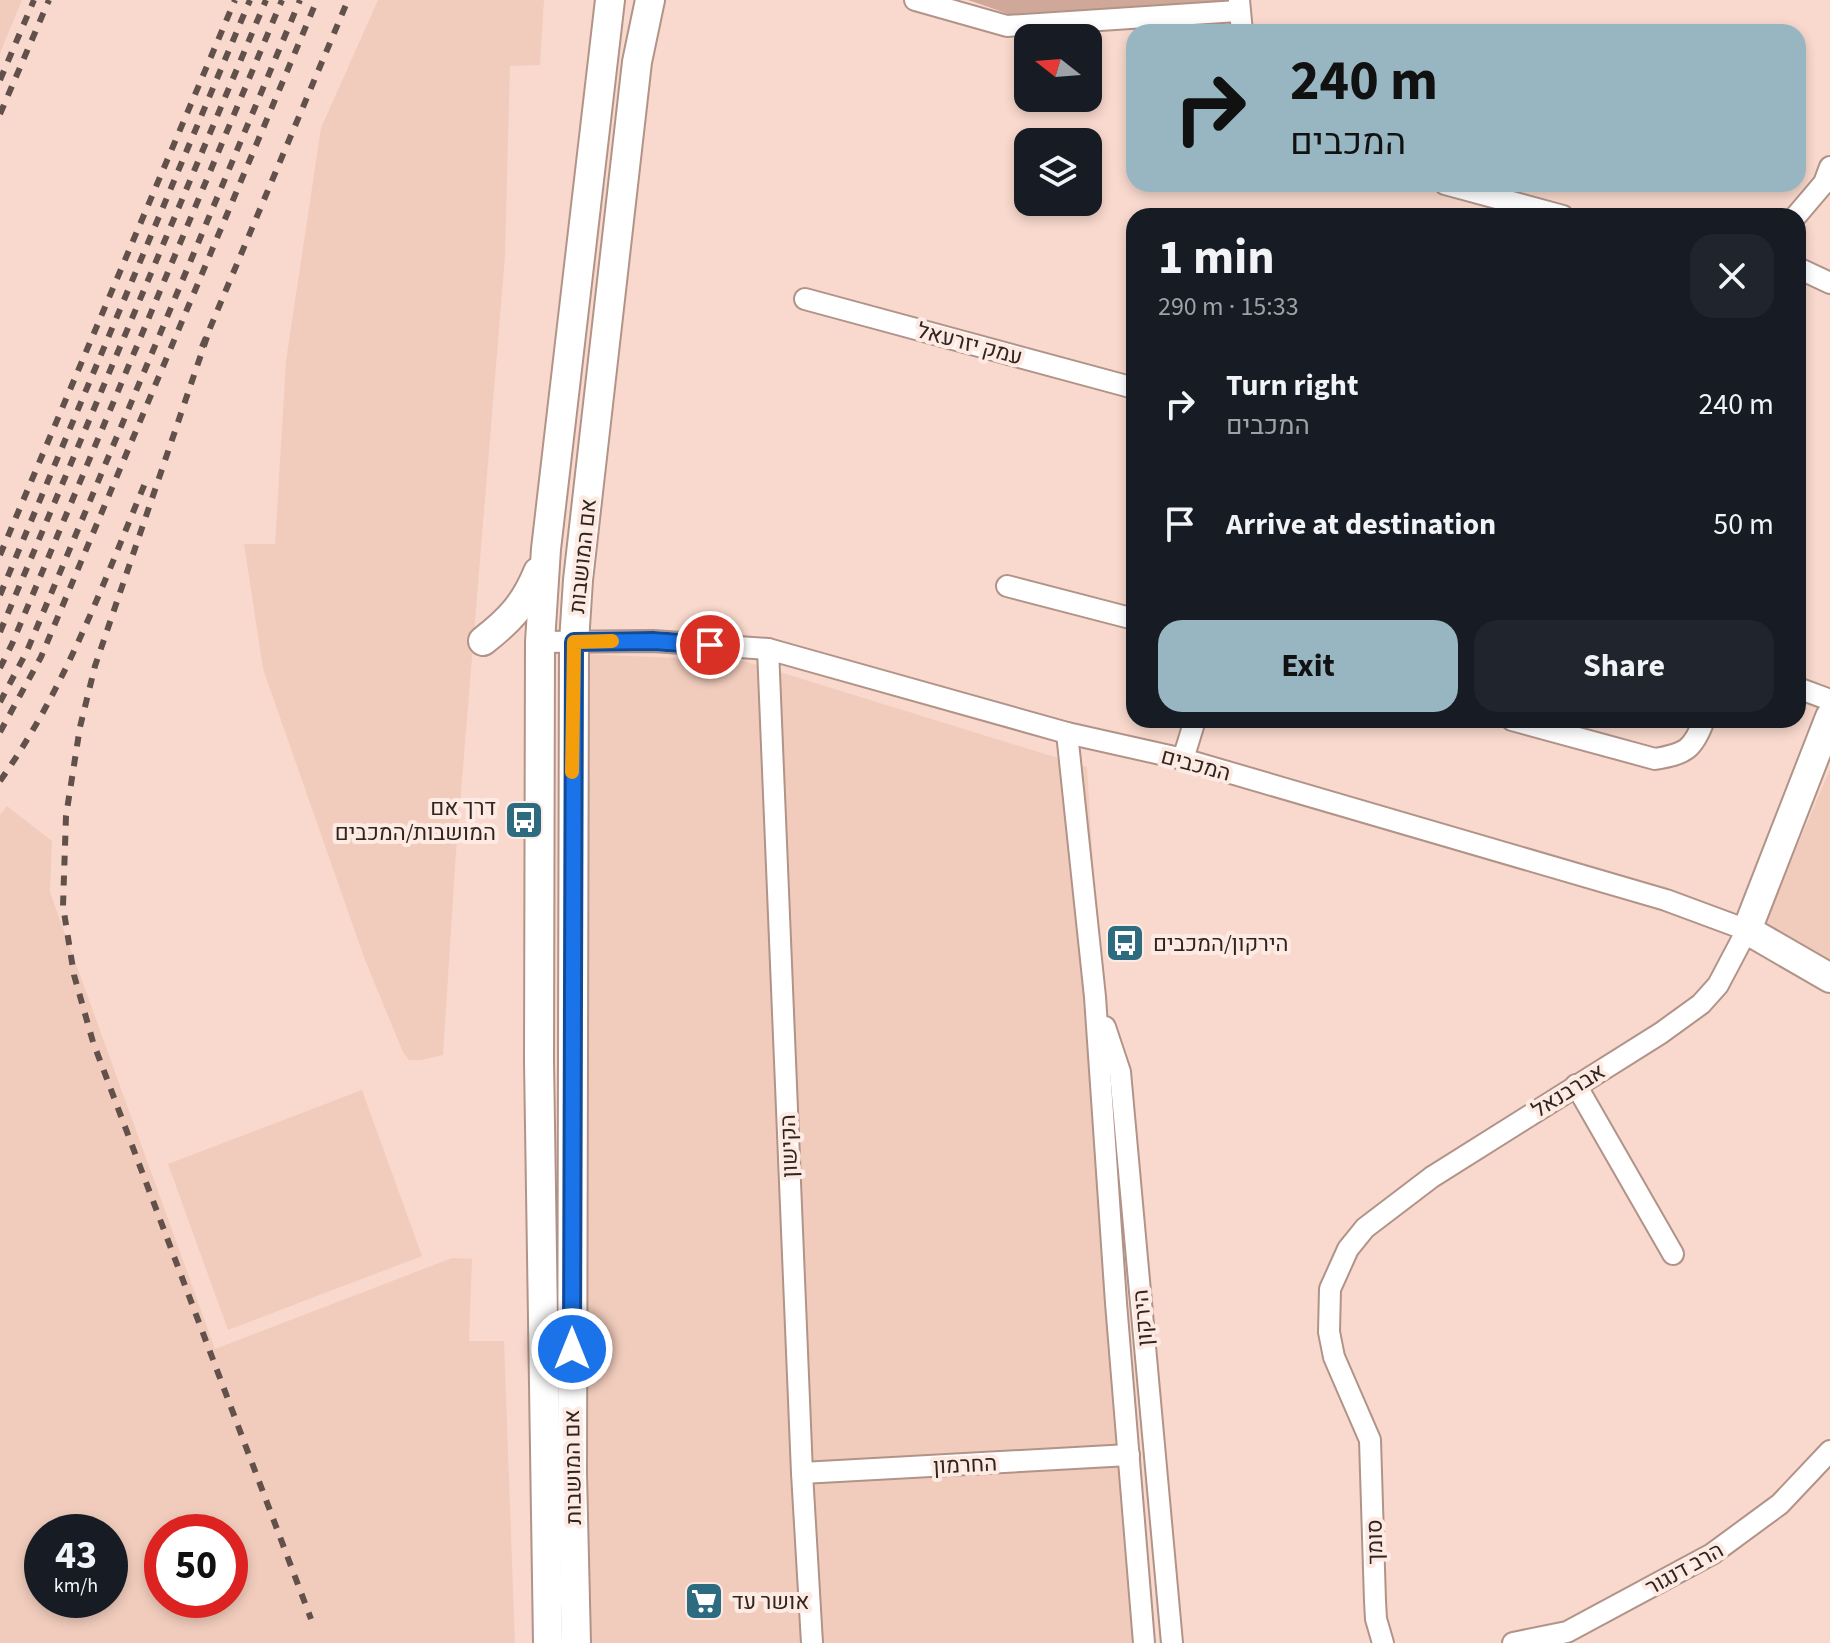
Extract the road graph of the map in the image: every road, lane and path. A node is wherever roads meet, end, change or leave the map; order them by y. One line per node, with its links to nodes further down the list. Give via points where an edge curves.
1 (610, 0): 15 (main road, אם המושבות)
2 (640, 0): 6 (main road)
3 (650, 0): 6 (main road, אם המושבות)
4 (915, 0): 5 (street, via 1007,26)
5 (1239, 6)
6 (637, 62): 20 (main road, אם המושבות)
7 (1827, 175): 10 (street)
8 (1474, 192): 9 (street)
9 (1534, 208)
10 (1802, 208)
11 (1806, 272): 12 (street)
12 (1830, 283)
13 (805, 299): 14 (street, עמק יזרעאל)
14 (1126, 386)
15 (546, 549): 18 (main road, via 522,605); 19 (main road, אם המושבות)
16 (1007, 586): 17 (street)
17 (1126, 617)
18 (483, 641)
19 (540, 642): 20 (street, המכבים); 39 (main road, אם המושבות, via 539,1061)
20 (574, 642): 21 (street, המכבים); 40 (main road, אם המושבות)
21 (768, 649): 28 (street, המכבים); 38 (street, הקישון)
22 (1806, 691): 23 (street)
23 (1830, 700)
24 (1830, 717): 30 (main road, אברבנאל)
25 (1193, 728): 29 (street)
26 (1541, 728): 27 (street, via 1655,759 1679,755 1693,745)
27 (1700, 728)
28 (1067, 733): 29 (street, המכבים); 32 (street, הירקון)
29 (1183, 759): 30 (street, המכבים, via 1666,900)
30 (1747, 930): 31 (main road, המכבים); 33 (street, אברבנאל, via 1718,985 1701,1004)
31 (1830, 978)
32 (1095, 997): 37 (street, הירקון); 43 (street, הירקון, via 1120,1072)
33 (1576, 1085): 34 (street); 35 (street, אברבנאל, via 1395,1204 1348,1249 1330,1289 1329,1332 1334,1357)
34 (1673, 1254)
35 (1370, 1440): 44 (street, סומך, via 1375,1601)
36 (1830, 1451): 45 (street, הרב דנגור, via 1780,1504 1712,1554 1567,1632)
37 (1129, 1455): 38 (street, החרמון); 42 (street, הירקון)
38 (802, 1473): 41 (street, הקישון)
39 (548, 1643)
40 (576, 1643)
41 (812, 1643)
42 (1144, 1643)
43 (1172, 1643)
44 (1383, 1643)
45 (1513, 1643)

